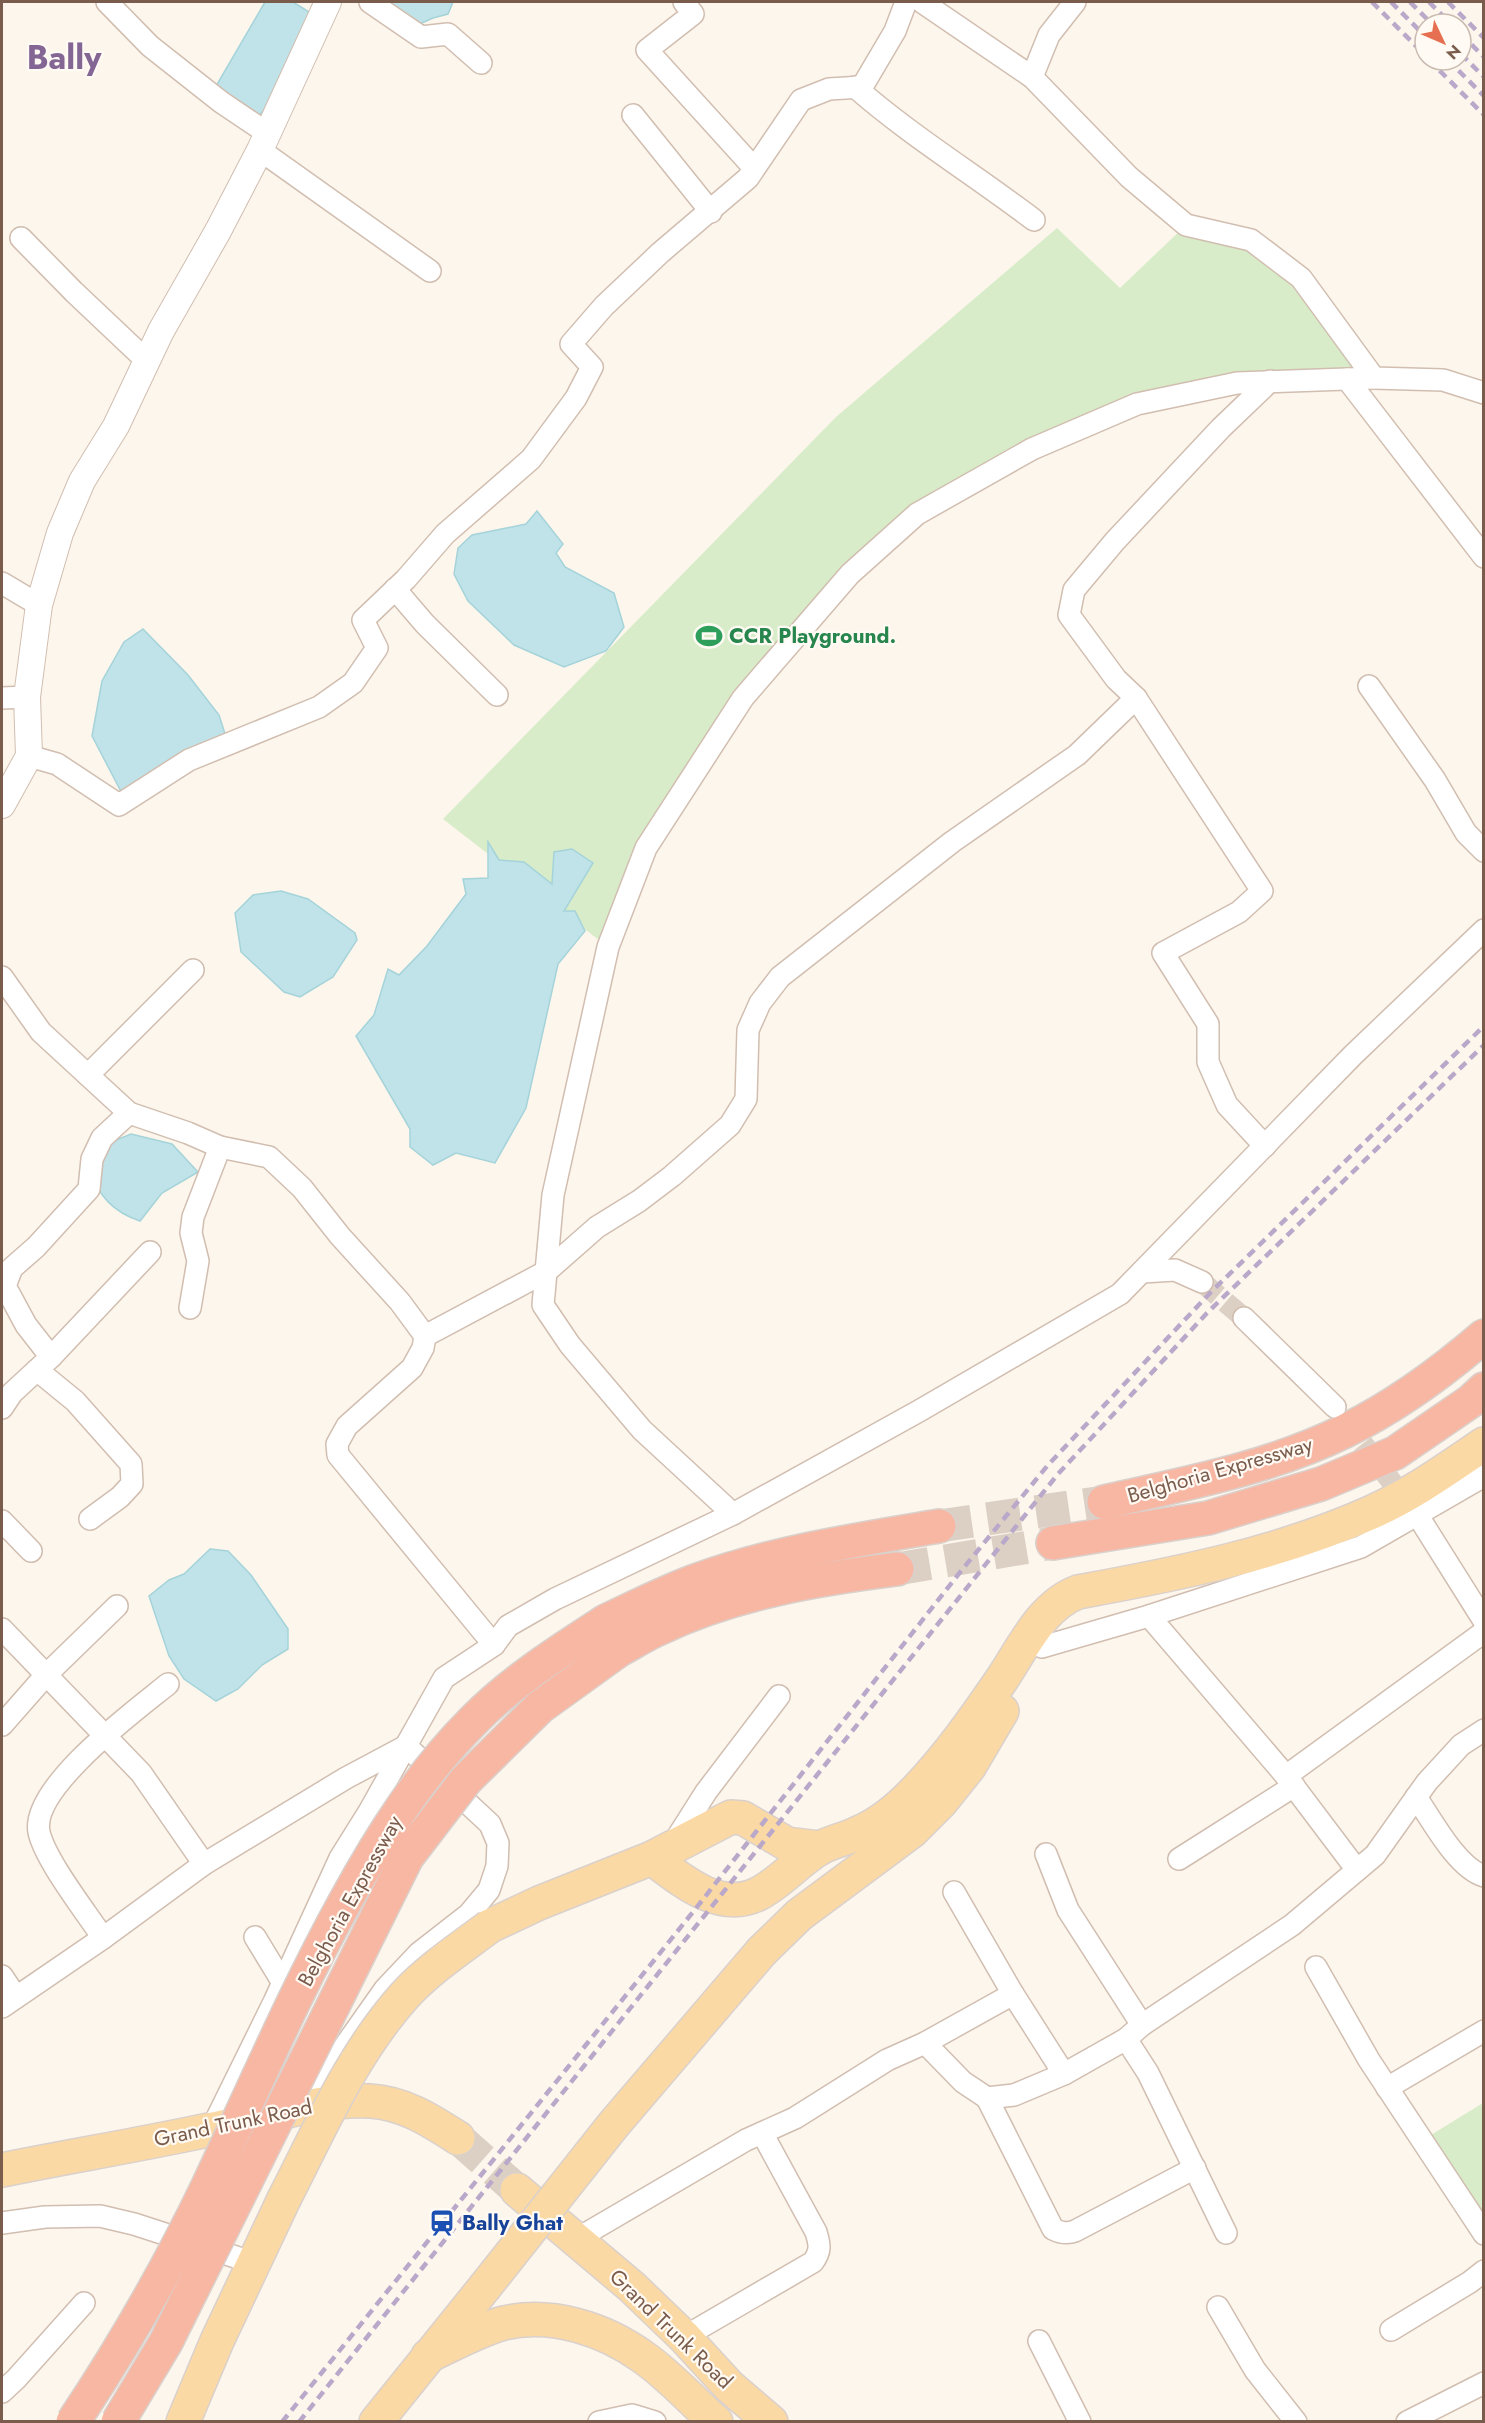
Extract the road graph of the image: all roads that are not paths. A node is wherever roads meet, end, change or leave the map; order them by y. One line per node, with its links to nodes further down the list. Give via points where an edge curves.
1 (107, 2): 12 (street, via 150,46)
2 (370, 2): 8 (street, via 422,37 448,34)
3 (684, 2): 13 (street, via 693,14 647,50)
4 (906, 2): 10 (street, via 895,31 862,87)
5 (922, 2): 9 (street)
6 (1075, 2): 9 (street, via 1049,35)
7 (321, 4): 12 (street)
8 (481, 63)
9 (1032, 77): 19 (street, via 1129,177 1186,225 1251,240 1301,278)
10 (855, 87): 13 (street, via 829,89 801,100); 15 (street, via 890,118)
11 (633, 115): 14 (street)
12 (264, 142): 17 (street); 18 (street)
13 (754, 168): 14 (street)
14 (711, 212): 25 (street, via 660,253 571,344 592,367 576,398 531,459 445,534)
15 (1034, 220)
16 (21, 238): 18 (street)
17 (430, 271)
18 (147, 361): 26 (street, via 116,426 82,481 60,533)
19 (1374, 378): 20 (street); 22 (street, via 1443,380)
20 (1347, 379): 21 (street); 23 (street)
21 (1270, 381): 31 (street, via 1167,483 1074,590 1069,615 1116,679); 43 (street, via 1237,383 1137,404 1032,449 917,514 850,574 743,698 646,848 608,948 553,1195)
22 (1484, 393)
23 (1484, 557)
24 (2, 583): 26 (street)
25 (395, 589): 28 (street); 32 (street, via 363,620 377,648 353,683 319,706 189,760 119,805 57,764)
26 (39, 605): 30 (street)
27 (1369, 686): 34 (street, via 1435,780 1466,833)
28 (497, 695)
29 (2, 698): 30 (street)
30 (27, 698): 32 (street)
31 (1136, 698): 40 (street, via 1262,891 1239,912 1163,953 1208,1024 1208,1062 1227,1105); 43 (street, via 1077,755 952,842 780,976 760,1003 748,1030 746,1099 730,1125 672,1176 597,1227)
32 (29, 756): 33 (street)
33 (2, 805)
34 (1484, 851)
35 (1484, 930): 40 (street)
36 (192, 970): 38 (street)
37 (2, 977): 38 (street, via 41,1032)
38 (88, 1075): 39 (street)
39 (129, 1113): 41 (street); 50 (street, via 102,1138 92,1159 90,1189 12,1268 5,1286)
40 (1265, 1146): 44 (street)
41 (220, 1147): 46 (street, via 191,1233 198,1261); 48 (street, via 269,1157 302,1188)
42 (150, 1252): 50 (street)
43 (546, 1271): 48 (street); 57 (street, via 543,1305 570,1345 642,1430)
44 (1142, 1272): 45 (street, via 1175,1270); 57 (street, via 1120,1294)
45 (1202, 1282)
46 (190, 1308)
47 (1244, 1318): 53 (street)
48 (425, 1336): 73 (street, via 412,1368 347,1426 337,1444 338,1455)
49 (1484, 1336): 56 (highway, Belghoria Expressway, via 1442,1372 1344,1432 1225,1473)
50 (44, 1364): 52 (street); 59 (street, via 131,1464 132,1484)
51 (1484, 1389): 62 (highway, Belghoria Expressway, via 1395,1454 1321,1484 1208,1518)
52 (5, 1395)
53 (1335, 1407)
54 (1484, 1443): 66 (main road, via 1431,1480 1371,1513 1206,1567)
55 (1484, 1476): 58 (street)
56 (1104, 1502)
57 (732, 1514): 73 (street, via 555,1599 508,1626)
58 (1418, 1516): 65 (street); 68 (street, via 1361,1547)
59 (90, 1520)
60 (2, 1521): 63 (street)
61 (939, 1526): 72 (highway, Belghoria Expressway, via 816,1548 699,1580)
62 (1053, 1543)
63 (31, 1551)
64 (897, 1569): 72 (highway, Belghoria Expressway, via 845,1575 745,1598 669,1624)
65 (1475, 1586): 69 (street)
66 (1099, 1588): 74 (main road); 77 (main road, via 1065,1597 1054,1606 1027,1641)
67 (117, 1606): 75 (street)
68 (1149, 1616): 74 (street); 83 (street)
69 (1484, 1621)
70 (2, 1629): 75 (street)
71 (1484, 1632): 83 (street)
72 (613, 1635): 128 (highway, Belghoria Expressway, bridge, via 540,1664 473,1720 428,1772 379,1840 283,2022 206,2190 110,2367); 129 (highway, Belghoria Expressway, bridge, via 466,1780 407,1857 171,2332)
73 (494, 1646): 82 (street, via 444,1678)
74 (1042, 1647): 77 (main road)
75 (46, 1675): 79 (street); 81 (street)
76 (168, 1684): 81 (street)
77 (1008, 1684): 85 (main road, via 916,1790 890,1814 861,1833); 125 (main road, bridge, via 969,1767 940,1803 912,1831 799,1915 762,1951 614,2124)
78 (779, 1696): 86 (street)
79 (2, 1725)
80 (1484, 1730): 84 (street, via 1461,1745)
81 (105, 1734): 89 (street, via 141,1773); 94 (street, via 50,1791 40,1812 39,1831 51,1858)
82 (406, 1746): 89 (street); 97 (street, via 340,1858); 107 (street, via 490,1824 498,1843 497,1866 489,1890 469,1914 419,1953 385,1989 336,2057)
83 (1290, 1781): 88 (street); 90 (street)
84 (1416, 1797): 90 (street, via 1375,1855); 91 (street, via 1459,1858 1475,1874)
85 (820, 1848): 86 (main road, via 787,1844 743,1818 730,1817); 86 (main road, via 758,1894 732,1900 719,1899 686,1884)
86 (661, 1853): 118 (main road, bridge, via 490,1926 438,1964 407,1994 353,2066)
87 (1046, 1854): 100 (street, via 1068,1910)
88 (1179, 1859)
89 (204, 1864): 94 (street)
90 (1357, 1870): 100 (street, via 1292,1925)
91 (1484, 1876)
92 (954, 1892): 98 (street)
93 (255, 1937): 97 (street)
94 (103, 1938): 99 (street)
95 (1316, 1967): 105 (street)
96 (2, 1976): 99 (street)
97 (283, 1983): 108 (street)
98 (1013, 1994): 103 (street); 104 (street)
99 (9, 2002)
100 (1142, 2025): 102 (street)
101 (1484, 2031): 105 (street)
102 (1126, 2039): 104 (street); 111 (street, via 1148,2073)
103 (925, 2043): 106 (street, via 963,2082); 109 (street, via 887,2060 795,2118)
104 (1064, 2073): 106 (street, via 1014,2095)
105 (1387, 2088): 116 (street)
106 (987, 2098): 111 (street, via 1053,2229 1060,2233 1075,2231)
107 (309, 2108): 108 (main road, Grand Trunk Road); 110 (main road, Grand Trunk Road, via 370,2101 399,2105)
108 (211, 2130): 112 (main road, Grand Trunk Road)
109 (762, 2133): 117 (street); 123 (street, via 816,2232 819,2253 813,2262)
110 (458, 2138)
111 (1195, 2168): 115 (street)
112 (2, 2170)
113 (516, 2190): 117 (main road, Grand Trunk Road)
114 (2, 2223): 118 (street, via 100,2216)
115 (1226, 2233)
116 (1484, 2234)
117 (575, 2240): 123 (main road, Grand Trunk Road)
118 (254, 2263): 130 (main road)
119 (1484, 2271): 122 (street)
120 (84, 2303): 127 (street)
121 (1218, 2307): 137 (street, via 1255,2370)
122 (1391, 2330)
123 (684, 2337): 135 (main road, Grand Trunk Road, via 729,2386)
124 (1039, 2341): 136 (street)
125 (428, 2356): 131 (main road); 134 (main road, via 483,2331 517,2321 554,2320 582,2326 616,2339 645,2358)
126 (1484, 2383): 138 (street)
127 (2, 2392)
128 (73, 2421)
129 (118, 2421)
130 (183, 2421)
131 (376, 2421)
132 (599, 2421): 133 (street, via 632,2415)
133 (655, 2421)
134 (716, 2421)
135 (771, 2421)
136 (1080, 2421)
137 (1296, 2421)
138 (1407, 2421)

